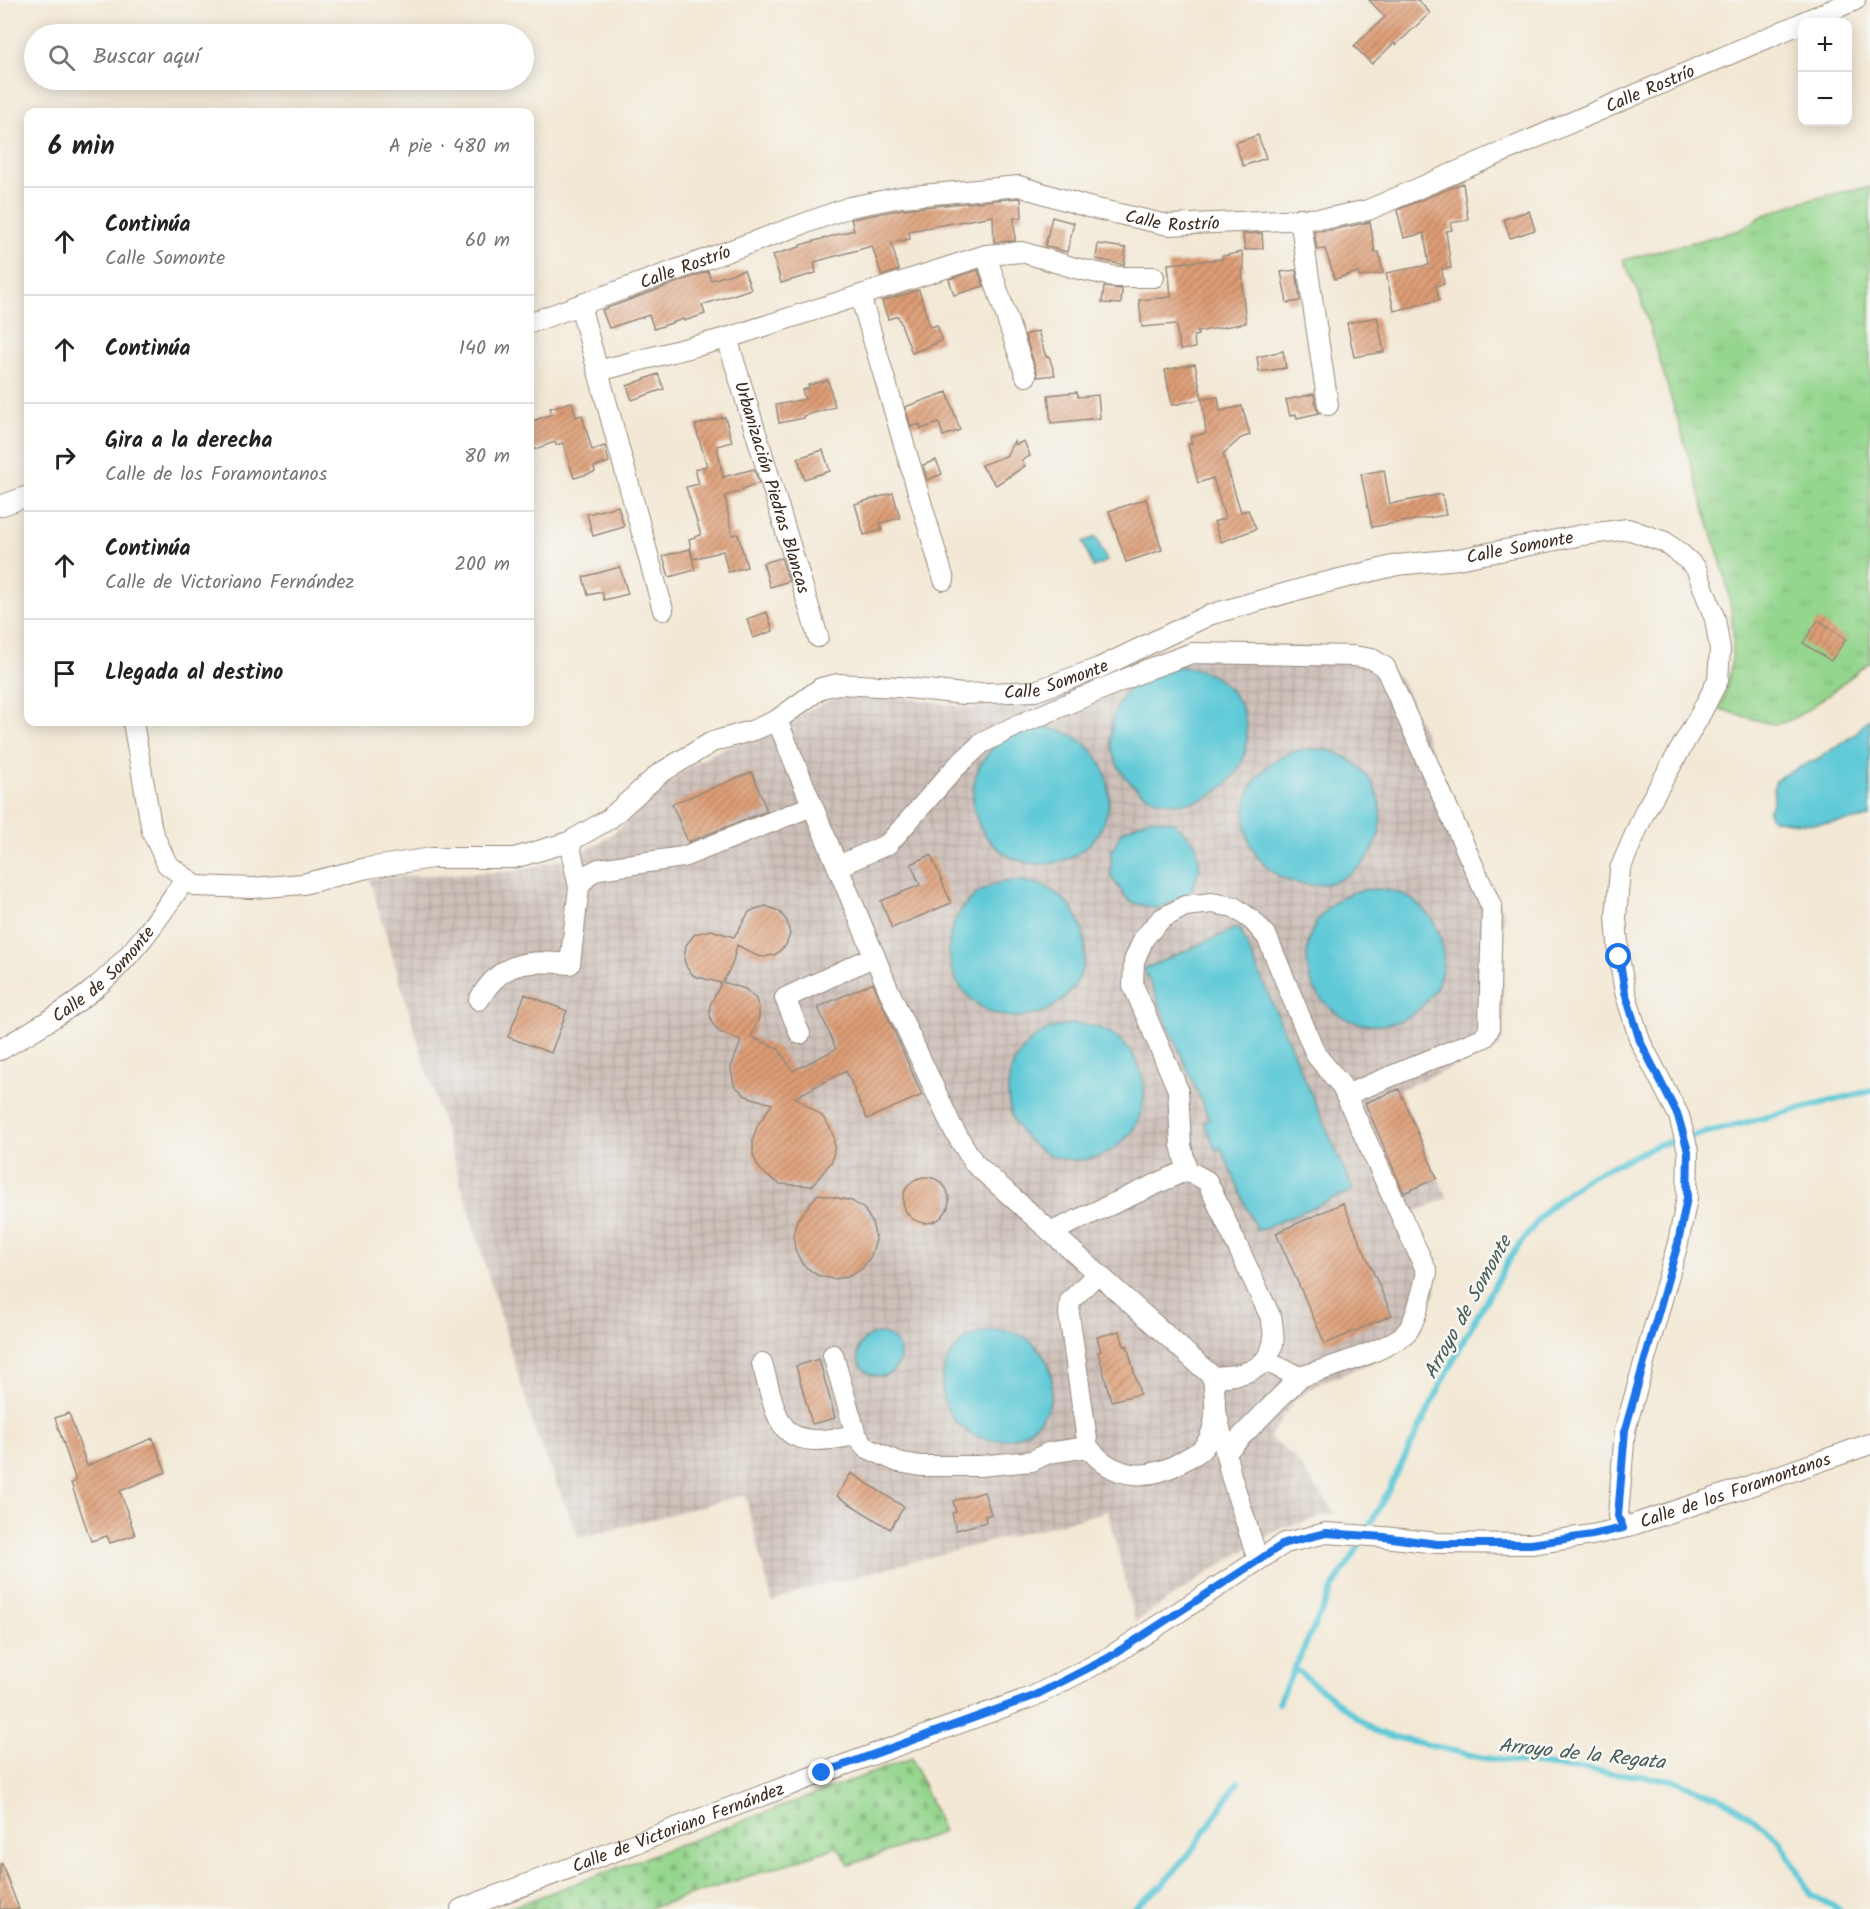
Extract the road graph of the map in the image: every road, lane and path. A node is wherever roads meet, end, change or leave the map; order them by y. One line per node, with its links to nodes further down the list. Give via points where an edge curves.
1 (1855, 0): 2 (street, Calle Rostrío)
2 (1814, 18)
3 (1798, 25): 4 (street, Calle Rostrío, via 1368,210 1329,218)
4 (1300, 218): 8 (street, Calle Rostrío, via 1168,225 1019,186 901,196 850,207); 13 (street)
5 (986, 255): 6 (street, via 1022,252 1116,277); 7 (street); 12 (street)
6 (1154, 277)
7 (860, 295): 10 (street); 16 (street)
8 (580, 305): 9 (street, Calle Rostrío); 11 (street)
9 (534, 322)
10 (727, 338): 11 (street); 18 (street, Urbanización Piedras Blancas)
11 (598, 371): 17 (street)
12 (1026, 376)
13 (1328, 405)
14 (24, 497): 15 (street)
15 (0, 506)
16 (944, 580)
17 (663, 610)
18 (819, 637)
19 (777, 720): 21 (street); 22 (street, Calle Somonte, via 712,742 659,774 609,819); 44 (street, Calle Somonte, via 821,688 838,684 963,694 1035,691 1099,669 1209,615 1397,565 1458,559 1628,529 1665,542 1696,568 1715,620 1720,649 1718,680 1645,811 1620,869 1617,917 1625,992 1640,1041 1678,1116 1688,1151 1687,1198 1678,1243 1625,1430 1618,1516)
20 (134, 726): 24 (street, via 152,831 167,864)
21 (812, 806): 23 (street); 25 (street, via 683,857 599,869)
22 (569, 842): 24 (street, Calle Somonte, via 514,858 432,858 367,868 303,884 253,888 196,886); 25 (street)
23 (838, 866): 26 (street); 30 (street, via 888,844 982,742 1181,657 1192,653 1372,659 1385,667 1492,908 1489,1029 1485,1037)
24 (186, 878): 29 (street, Calle de Somonte, via 127,958 90,992)
25 (579, 887): 27 (street, via 570,964 519,964 500,974)
26 (875, 956): 28 (street, via 786,998); 32 (street, via 952,1127 974,1163)
27 (479, 1000)
28 (800, 1034)
29 (0, 1050)
30 (1346, 1095): 31 (street, via 1316,1055 1267,937 1234,907 1212,903 1185,906 1161,919 1144,938 1134,961 1133,985 1178,1090 1181,1144); 38 (street, via 1427,1272 1408,1330 1382,1349)
31 (1187, 1170): 32 (street); 35 (street, via 1207,1181 1272,1320 1274,1343)
32 (1051, 1232): 33 (street)
33 (1097, 1274): 37 (street); 42 (street, via 1070,1301 1069,1314)
34 (833, 1355): 40 (street)
35 (1265, 1361): 37 (street, via 1252,1371); 38 (street)
36 (762, 1363): 40 (street, via 776,1414 785,1430 796,1438 820,1441)
37 (1213, 1377): 39 (street)
38 (1300, 1377): 43 (street)
39 (1216, 1412): 42 (street, via 1202,1449 1158,1472 1136,1475 1115,1470 1099,1461); 43 (street)
40 (856, 1435): 42 (street, via 879,1455 921,1466 1032,1461 1048,1453)
41 (1870, 1444): 44 (street, Calle de los Foramontanos)
42 (1088, 1448)
43 (1226, 1452): 46 (street)
44 (1623, 1528): 45 (street, Calle de los Foramontanos, via 1531,1544 1437,1544)
45 (1384, 1537): 46 (street, Calle de Victoriano Fernández, via 1326,1533 1285,1543)
46 (1258, 1560): 47 (street, Calle de Victoriano Fernández, via 1108,1658 1034,1696)
47 (461, 1909)

